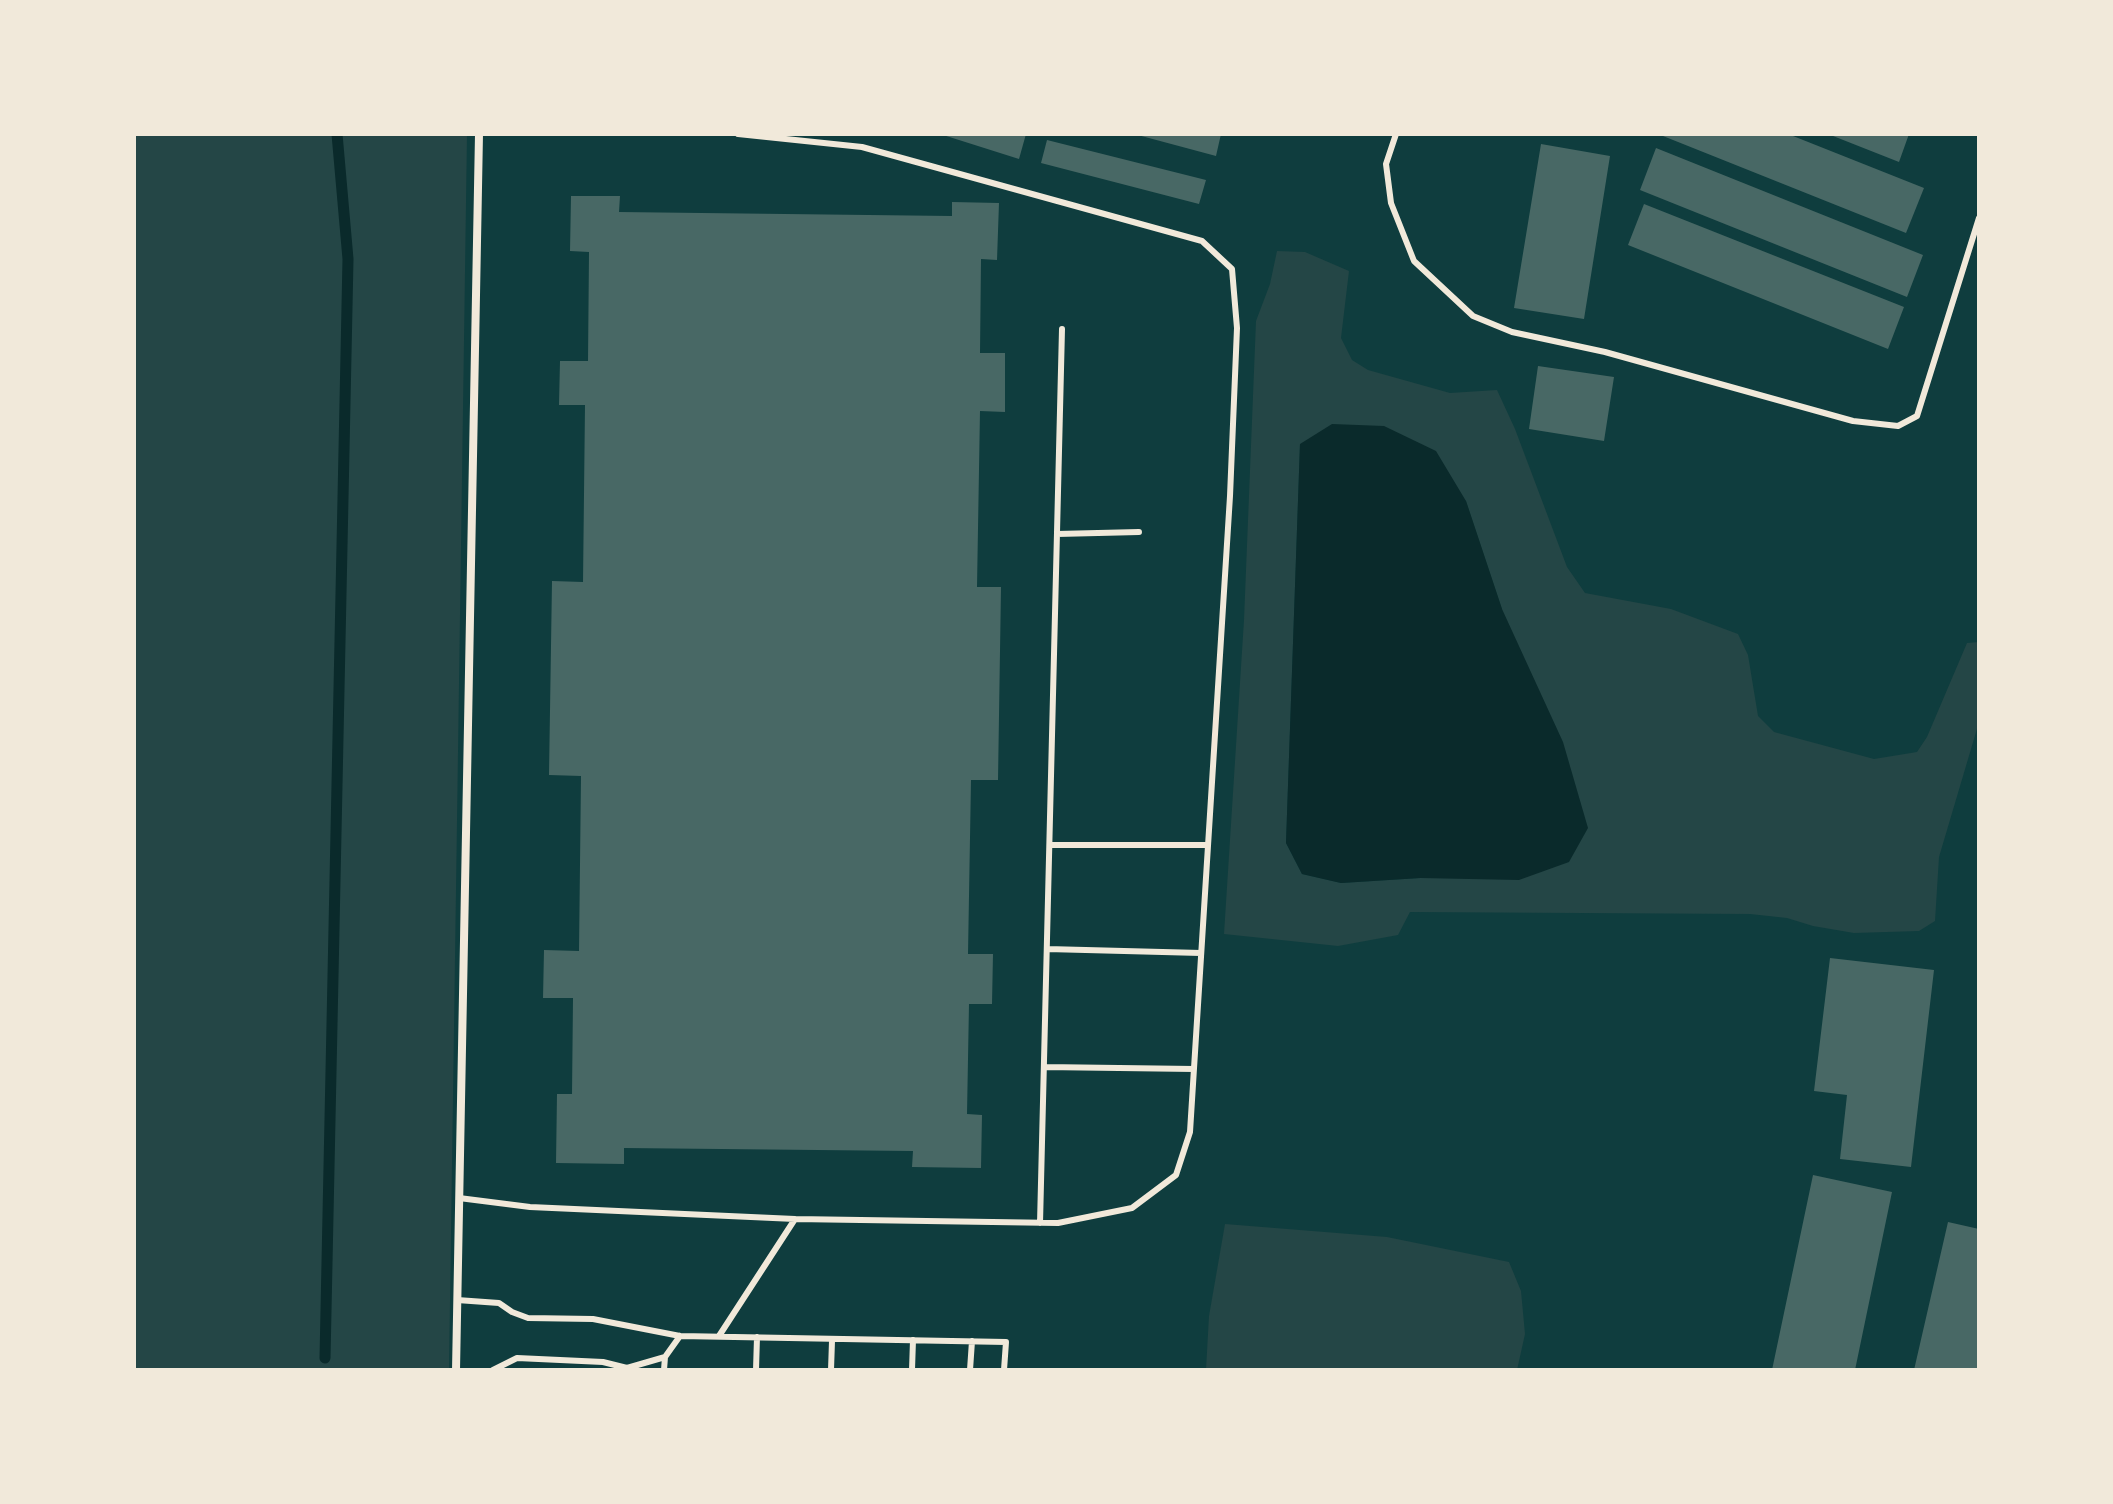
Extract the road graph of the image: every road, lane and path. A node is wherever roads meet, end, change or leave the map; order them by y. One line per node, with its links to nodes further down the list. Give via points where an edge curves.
1 (479, 134): 14 (street)
2 (738, 134): 9 (lane, via 877,151 1202,241 1232,269 1237,328 1230,496)
3 (1396, 134): 4 (lane, via 1386,164 1391,203 1414,261 1473,316 1512,332 1605,352 1853,421 1898,426 1917,416)
4 (1979, 218)
5 (1062, 329): 7 (lane)
6 (1139, 532): 7 (lane)
7 (1057, 534): 8 (lane)
8 (1050, 845): 9 (lane); 10 (lane)
9 (1208, 845): 11 (lane)
10 (1047, 949): 11 (lane); 12 (lane)
11 (1201, 953): 13 (lane)
12 (1044, 1067): 13 (lane); 16 (lane)
13 (1194, 1069): 16 (lane, via 1190,1132 1176,1175 1132,1208)
14 (459, 1198): 15 (lane, via 530,1207); 17 (street)
15 (795, 1219): 16 (lane); 19 (lane)
16 (1040, 1223)
17 (457, 1300): 18 (lane, via 499,1303 528,1318 593,1319); 26 (street)
18 (680, 1336): 19 (lane); 24 (lane)
19 (719, 1336): 20 (lane)
20 (757, 1337): 22 (lane); 29 (lane)
21 (913, 1340): 22 (lane); 23 (lane); 31 (lane)
22 (832, 1341): 30 (lane)
23 (972, 1341): 32 (lane); 33 (lane, via 1006,1342)
24 (665, 1357): 25 (lane); 28 (lane)
25 (626, 1369): 27 (lane, via 603,1362 517,1358)
26 (456, 1370)
27 (493, 1370)
28 (664, 1370)
29 (756, 1370)
30 (831, 1370)
31 (912, 1370)
32 (970, 1370)
33 (1004, 1370)

